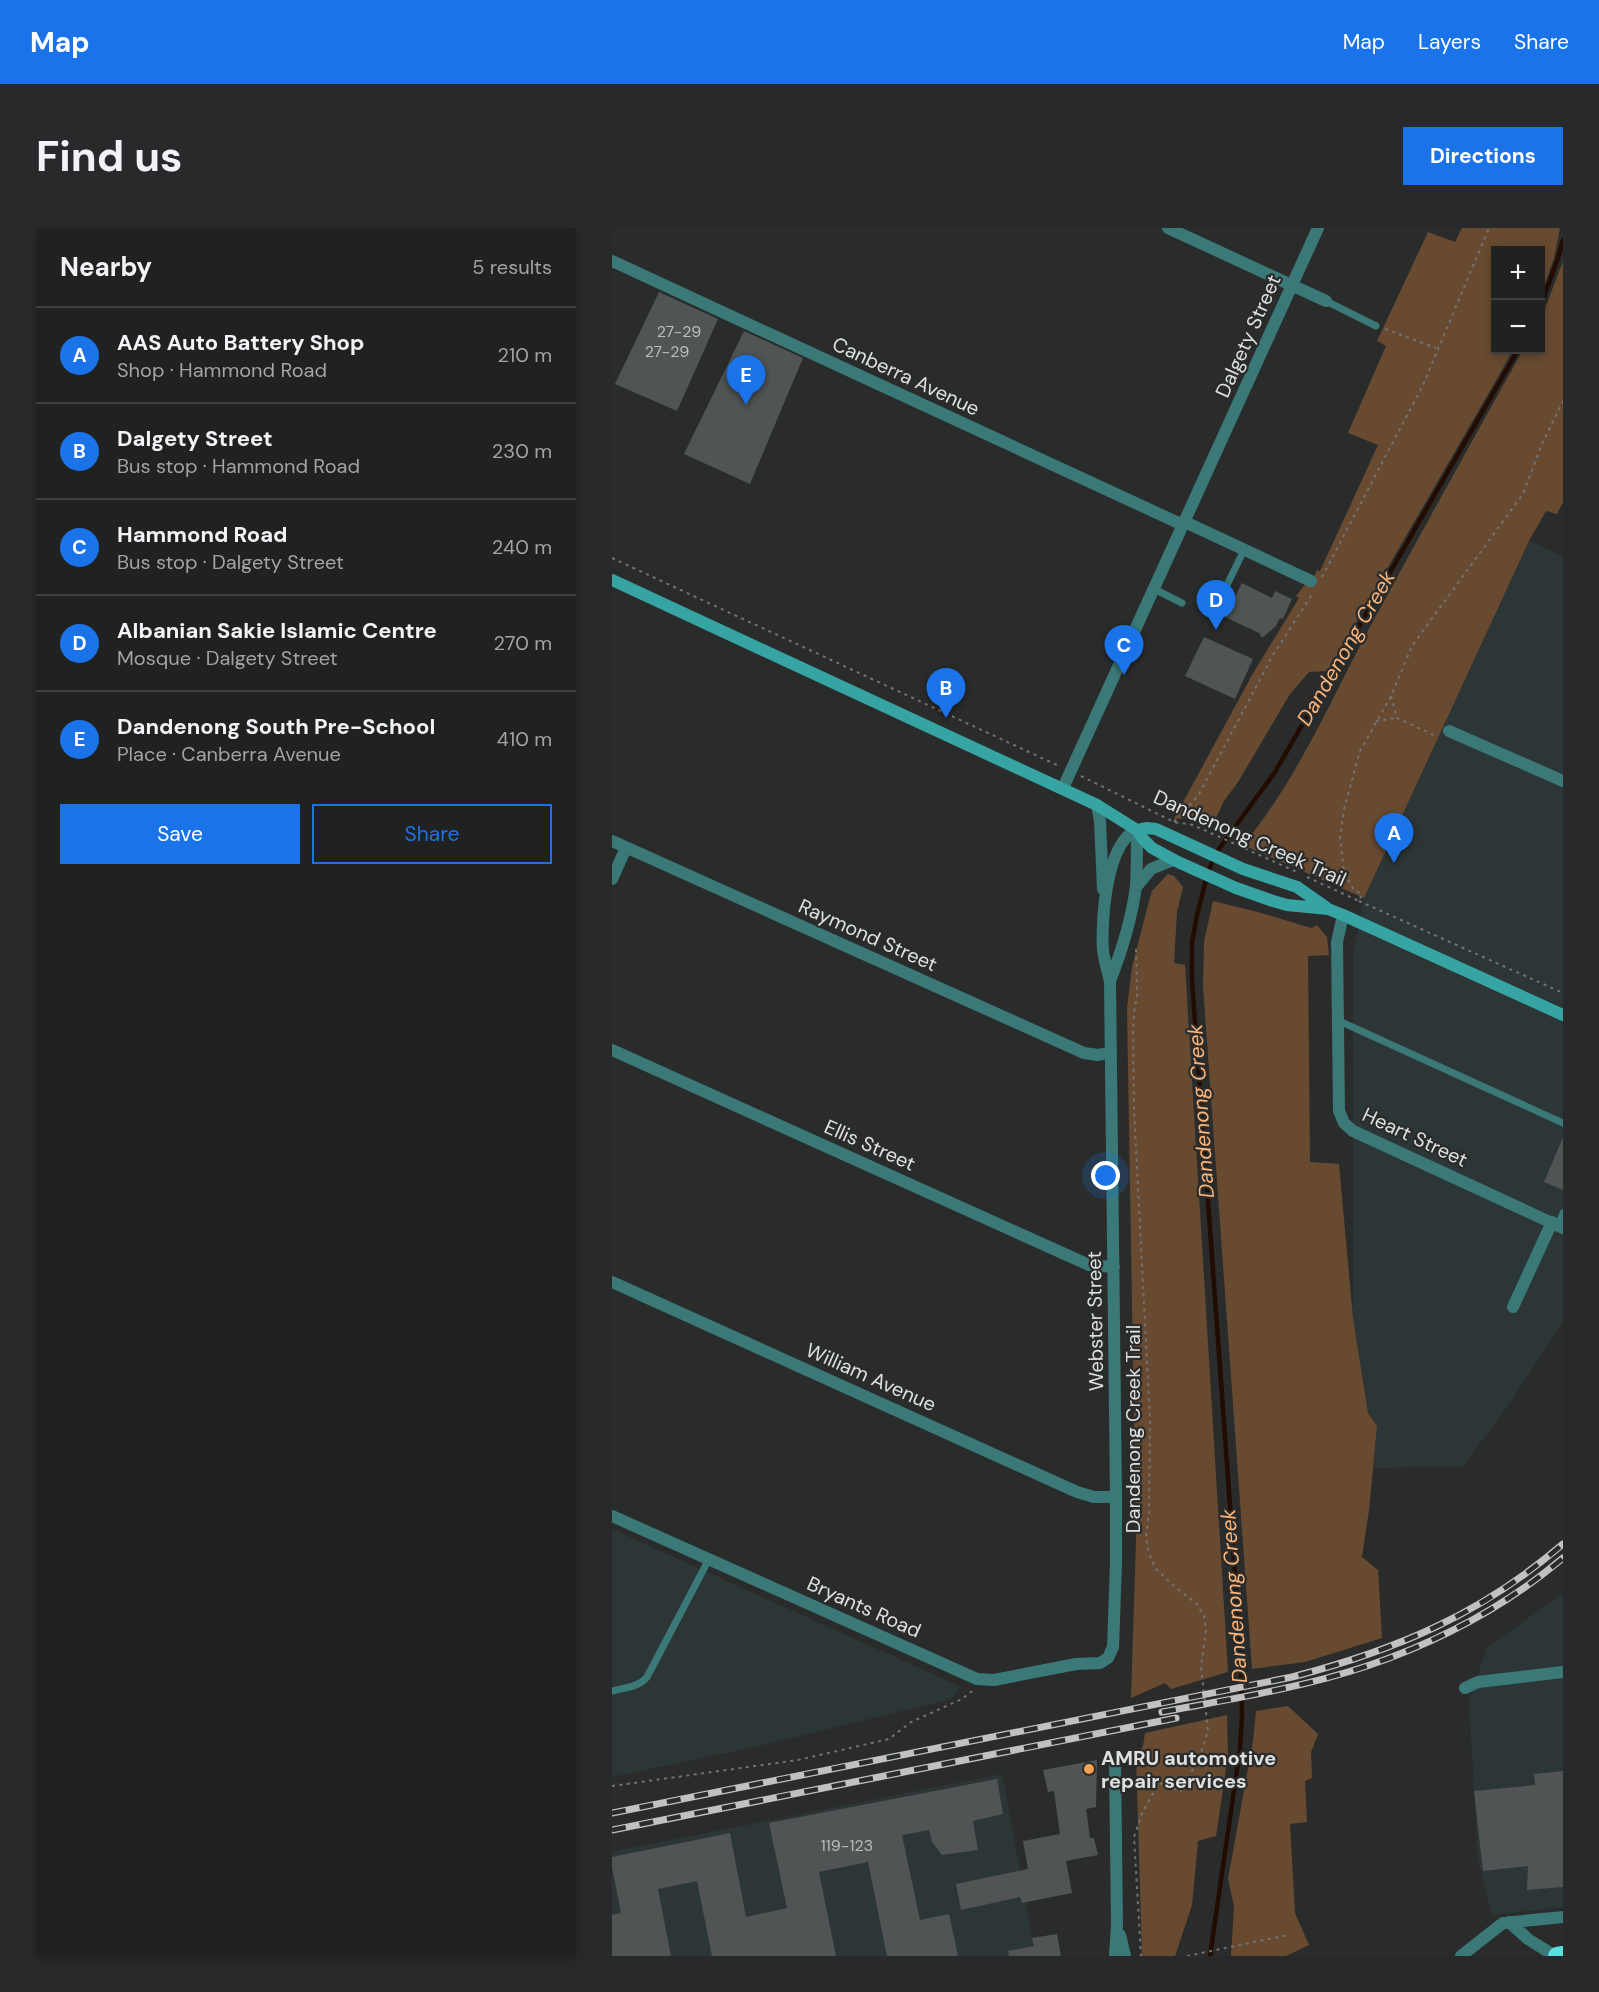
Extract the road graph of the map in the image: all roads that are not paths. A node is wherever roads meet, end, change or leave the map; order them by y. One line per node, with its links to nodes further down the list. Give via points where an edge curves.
1 (1168, 228): 4 (street)
2 (1318, 228): 4 (street, Dalgety Street)
3 (612, 261): 7 (street, Canberra Avenue)
4 (1293, 285): 5 (street); 7 (street, Dalgety Street)
5 (1326, 302): 6 (lane)
6 (1376, 326)
7 (1184, 524): 8 (street, Canberra Avenue); 12 (street, Dalgety Street)
8 (1244, 550): 10 (street, Canberra Avenue); 11 (lane)
9 (612, 580): 16 (main road)
10 (1315, 585)
11 (1226, 587)
12 (1154, 589): 13 (lane); 16 (street, Dalgety Street)
13 (1182, 603)
14 (1449, 731): 15 (street)
15 (1563, 781)
16 (1062, 788): 17 (main road)
17 (1097, 805): 18 (main road); 24 (street, Webster Street)
18 (1137, 830): 21 (main road, via 1150,846); 23 (street, Webster Street); 24 (street, Webster Street, via 1127,836 1114,862); 25 (main road, via 1156,829 1244,869 1297,887)
19 (612, 841): 20 (street, Raymond Street)
20 (626, 848): 22 (street); 31 (street, Raymond Street, via 1084,1053)
21 (1176, 861): 23 (street, Webster Street, via 1151,868); 25 (main road, via 1262,898)
22 (612, 879)
23 (1135, 889): 27 (street, Webster Street, via 1121,953)
24 (1104, 908): 27 (street, Webster Street, via 1103,948)
25 (1328, 909): 26 (main road)
26 (1343, 915): 28 (main road); 29 (street, Heart Street, via 1337,938)
27 (1110, 982): 31 (street, Webster Street)
28 (1563, 1015)
29 (1337, 1020): 32 (lane); 34 (street, Heart Street, via 1339,1111 1346,1126)
30 (612, 1050): 35 (street, Ellis Street, via 1089,1265)
31 (1111, 1052): 35 (street, Webster Street)
32 (1563, 1122)
33 (1563, 1213): 34 (lane)
34 (1557, 1225): 37 (street)
35 (1114, 1267): 38 (street, Webster Street)
36 (612, 1282): 38 (street, William Avenue, via 1077,1492)
37 (1513, 1307)
38 (1116, 1497): 41 (street, Webster Street, via 1113,1647)
39 (612, 1516): 40 (street, Bryants Road)
40 (709, 1559): 41 (street, Bryants Road, via 977,1679 994,1680 1100,1663); 44 (lane, via 647,1677 637,1685)
41 (1108, 1658)
42 (1563, 1672): 43 (street, via 1478,1682)
43 (1465, 1688)
44 (612, 1691)
45 (1115, 1763): 48 (street)
46 (1563, 1917): 47 (street)
47 (1509, 1922): 52 (street); 53 (street)
48 (1117, 1925): 50 (street); 51 (street)
49 (1563, 1955): 53 (highway)
50 (1115, 1956)
51 (1125, 1956)
52 (1461, 1956)
53 (1556, 1956)

